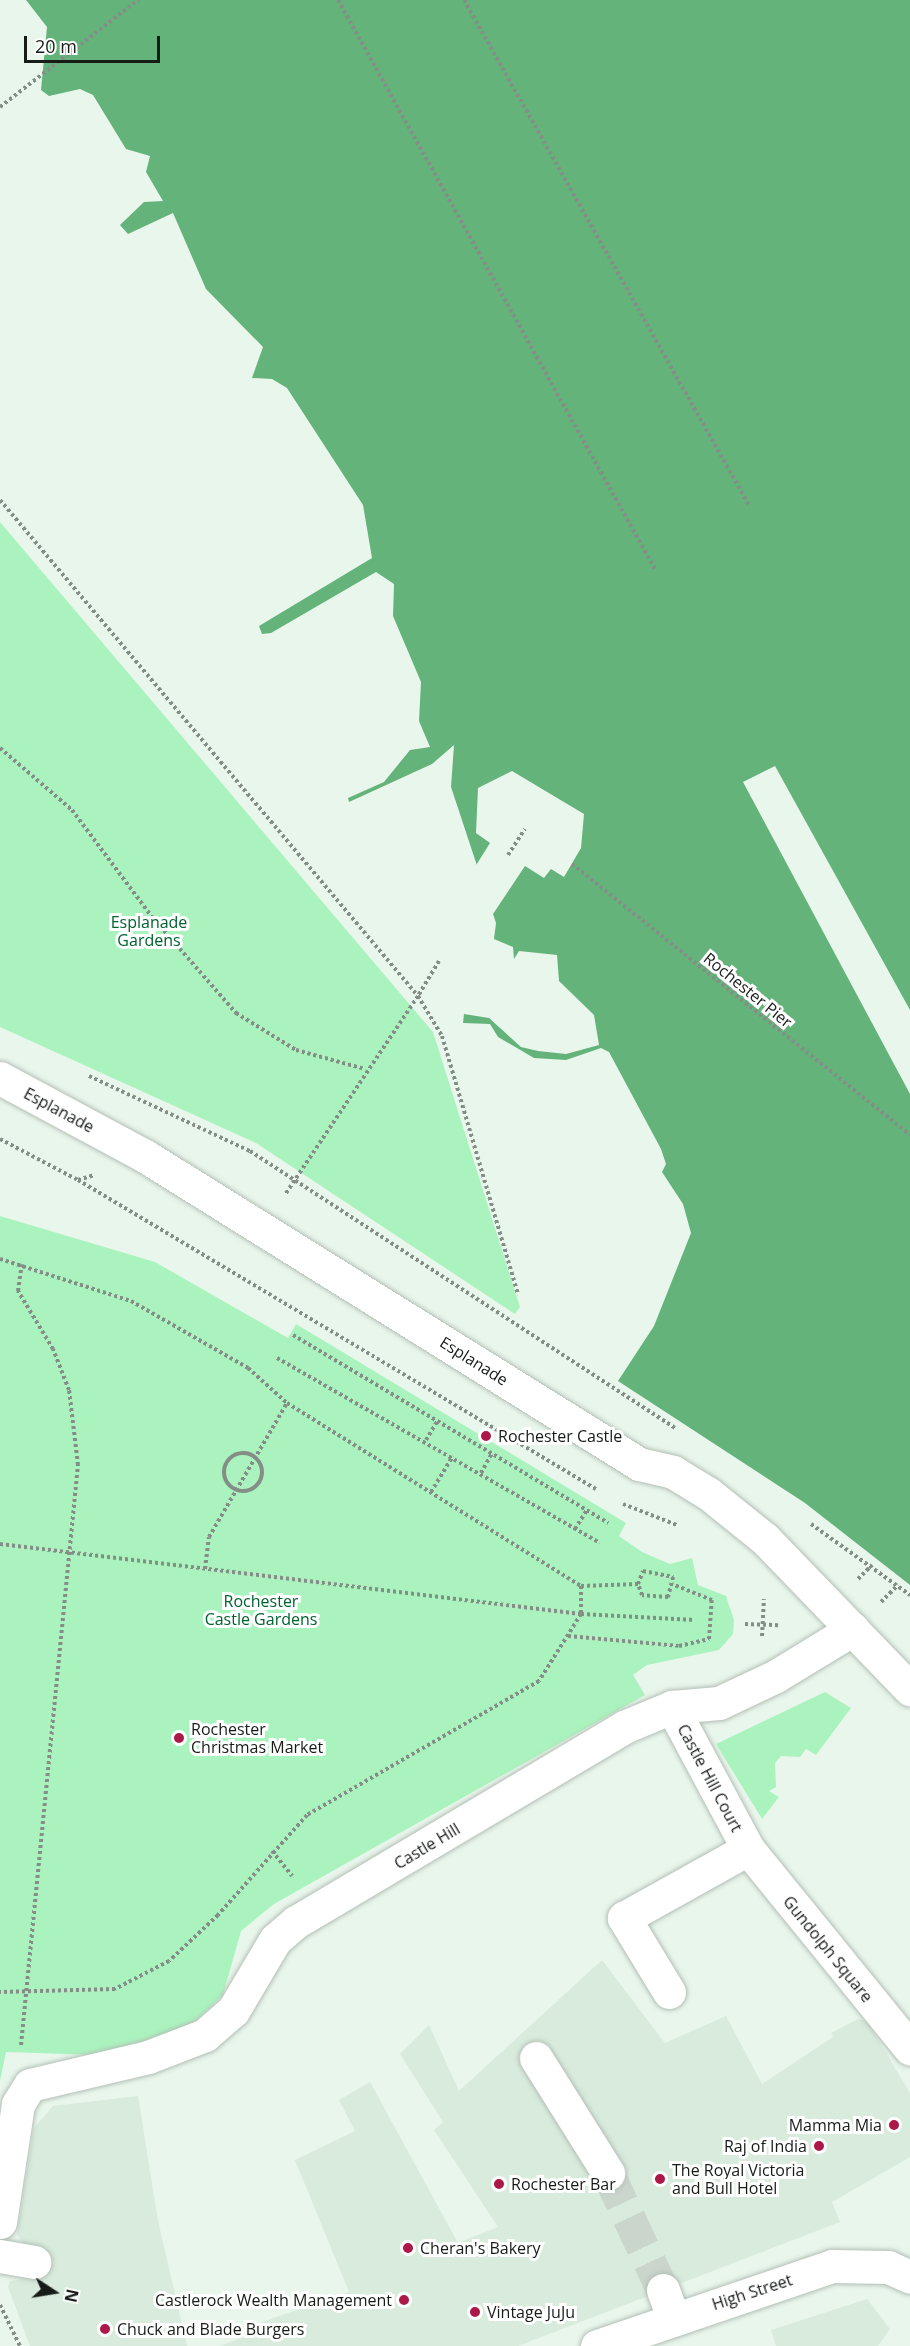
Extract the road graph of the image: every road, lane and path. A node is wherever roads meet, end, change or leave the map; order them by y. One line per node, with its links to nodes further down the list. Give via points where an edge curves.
1 (138, 0): 4 (path)
2 (338, 0): 7 (path)
3 (464, 0): 6 (path)
4 (0, 107)
5 (0, 500): 13 (path)
6 (750, 507)
7 (656, 571)
8 (0, 748): 14 (path, via 72,810 152,917 236,1013 296,1050)
9 (525, 829): 10 (path)
10 (508, 855)
11 (572, 864): 17 (path, Rochester Pier)
12 (439, 961): 13 (path)
13 (418, 996): 14 (path); 23 (path, via 442,1036)
14 (365, 1069): 19 (path)
15 (81, 1073): 19 (path, via 250,1151)
16 (0, 1078): 20 (street, Esplanade, via 145,1156)
17 (910, 1135)
18 (78, 1180): 36 (path)
19 (294, 1180): 20 (path); 28 (path)
20 (262, 1231): 56 (street, Esplanade, via 639,1464 673,1472 709,1494 765,1539)
21 (0, 1259): 22 (path)
22 (22, 1264): 26 (path, via 114,1294 168,1319 248,1368); 45 (path, via 18,1291 56,1358 76,1425)
23 (518, 1295)
24 (293, 1335): 27 (path)
25 (277, 1358): 29 (path)
26 (287, 1403): 31 (path); 35 (path)
27 (438, 1420): 29 (path); 30 (path)
28 (682, 1433)
29 (426, 1440): 32 (path)
30 (492, 1453): 33 (path); 38 (path)
31 (255, 1456): 34 (path); 34 (path, via 263,1471 260,1482 252,1490); 34 (path, via 243,1452 226,1462 226,1480)
32 (453, 1456): 33 (path); 35 (path)
33 (481, 1473): 42 (path)
34 (236, 1490): 47 (path, via 209,1537)
35 (431, 1492): 51 (path)
36 (608, 1496)
37 (619, 1502): 41 (path)
38 (587, 1510): 40 (path); 42 (path)
39 (803, 1518): 46 (path)
40 (608, 1523)
41 (684, 1527)
42 (575, 1529): 44 (path)
43 (0, 1544): 45 (path)
44 (600, 1544)
45 (71, 1553): 47 (path); 64 (path)
46 (872, 1564): 50 (path); 53 (path)
47 (205, 1569): 54 (path)
48 (638, 1584): 49 (path, via 642,1595 667,1597); 49 (path, via 643,1571 670,1573); 51 (path)
49 (672, 1584): 57 (path, via 712,1600 710,1639 679,1646)
50 (853, 1585)
51 (581, 1586): 54 (path)
52 (764, 1590): 58 (path)
53 (910, 1595)
54 (582, 1614): 55 (path); 57 (path)
55 (696, 1620)
56 (853, 1629): 58 (street, Castle Hill); 59 (street, Esplanade)
57 (568, 1635): 64 (path, via 539,1681 306,1815 218,1915 169,1961 115,1989)
58 (758, 1684): 60 (street, Castle Hill, via 719,1703)
59 (910, 1689)
60 (672, 1707): 61 (street, Castle Hill Court); 67 (street, Castle Hill, via 624,1727 296,1922 275,1940 237,2005 205,2035 148,2057)
61 (748, 1849): 63 (street, via 624,1918); 65 (street, Gundolph Square)
62 (0, 1992): 64 (path)
63 (669, 1992)
64 (25, 1993): 67 (path, via 20,2058)
65 (910, 2048)
66 (536, 2058): 68 (street)
67 (30, 2085): 69 (street, via 18,2104)
68 (608, 2173)
69 (0, 2222)
70 (0, 2256): 71 (street)
71 (34, 2262)
72 (910, 2277): 75 (street, High Street, via 888,2267 832,2266 668,2304)
73 (0, 2305): 74 (path)
74 (20, 2346)
75 (597, 2346)

